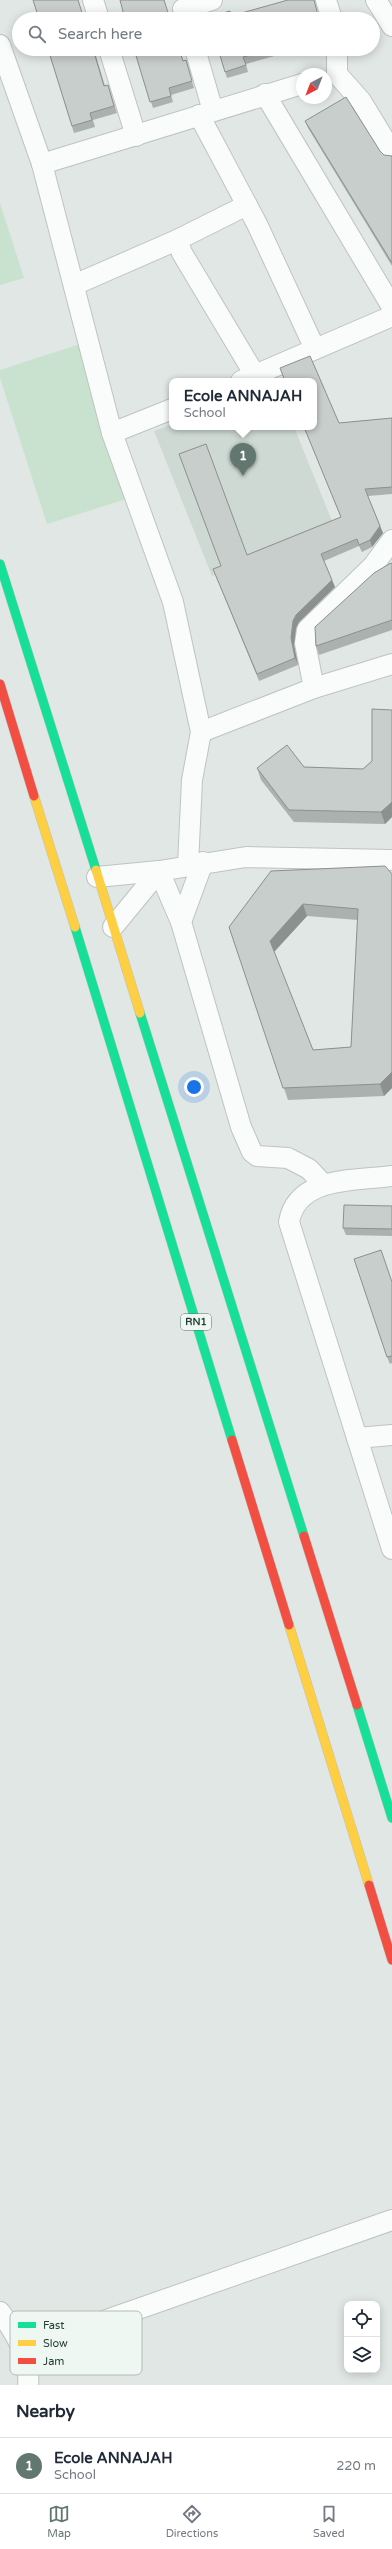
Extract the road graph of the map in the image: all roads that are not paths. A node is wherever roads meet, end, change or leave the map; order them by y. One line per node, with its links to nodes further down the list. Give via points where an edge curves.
1 (93, 0): 6 (street)
2 (212, 0): 5 (street)
3 (326, 0): 7 (street)
4 (376, 0): 8 (street)
5 (183, 9)
6 (97, 12)
7 (330, 12)
8 (392, 26)
9 (0, 45): 19 (street)
10 (111, 56): 17 (street)
11 (196, 56): 16 (street)
12 (336, 56): 13 (street)
13 (332, 76): 18 (street, via 361,101)
14 (296, 86): 15 (street)
15 (265, 94): 16 (street); 23 (street)
16 (206, 113): 17 (street); 20 (street)
17 (136, 136): 19 (street)
18 (392, 152)
19 (42, 164): 22 (street)
20 (246, 205): 21 (street); 25 (street)
21 (177, 240): 22 (street); 26 (street)
22 (74, 284): 28 (street)
23 (392, 307)
24 (392, 316): 25 (street)
25 (315, 349): 26 (street)
26 (248, 378)
27 (169, 410): 28 (street)
28 (112, 433): 34 (street, via 173,602)
29 (392, 540): 33 (street, via 373,566 307,630 305,643)
30 (0, 564): 38 (highway)
31 (392, 664): 33 (street)
32 (0, 684): 47 (highway, RN1)
33 (314, 688): 34 (street)
34 (201, 732): 36 (street, via 192,780)
35 (392, 860): 36 (street, via 246,857)
36 (196, 863): 37 (street); 39 (street)
37 (159, 871): 38 (street); 39 (street); 40 (street)
38 (96, 877): 40 (highway)
39 (181, 922): 42 (street, via 241,1127 252,1152 263,1158 288,1158 309,1168)
40 (113, 927): 46 (highway)
41 (392, 1176): 42 (street)
42 (324, 1185): 44 (street, via 304,1194 291,1210 289,1222)
43 (392, 1435): 44 (street)
44 (357, 1438): 45 (street)
45 (392, 1549)
46 (392, 1818)
47 (392, 1960)
48 (392, 2211): 49 (street)
49 (384, 2222): 50 (street)
50 (138, 2311)
51 (0, 2312): 52 (street)
52 (10, 2326)
53 (27, 2375): 54 (street)
54 (28, 2385)

